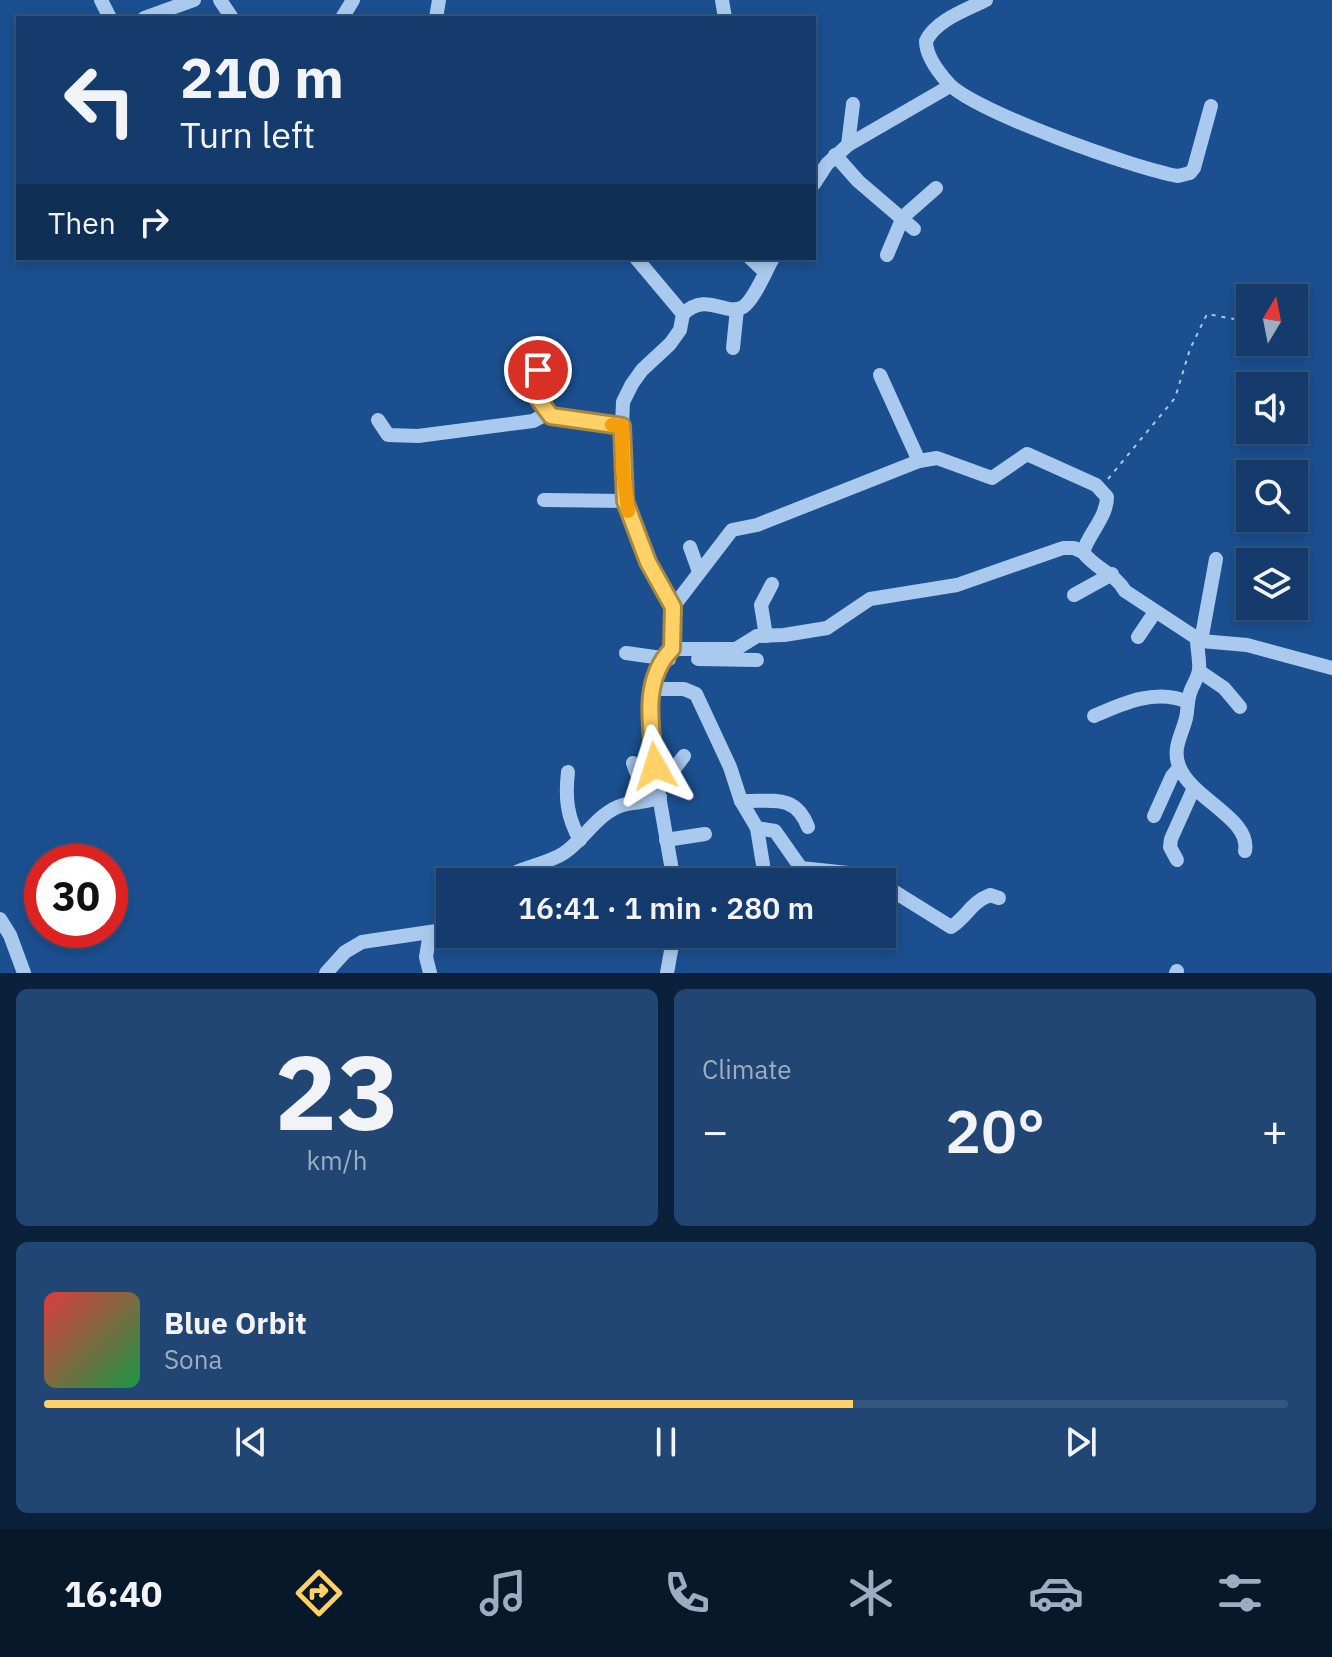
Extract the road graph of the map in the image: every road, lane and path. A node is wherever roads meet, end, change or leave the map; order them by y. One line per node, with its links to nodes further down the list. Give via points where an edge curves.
1 (194, 0): 3 (street)
2 (986, 0): 4 (street, via 941,24 926,41)
3 (150, 16)
4 (950, 86): 6 (street, via 1032,127 1178,176 1194,168); 7 (street)
5 (853, 104): 7 (street)
6 (1211, 106)
7 (848, 145): 8 (street)
8 (835, 155): 9 (street); 11 (street)
9 (816, 181)
10 (936, 188): 11 (street)
11 (903, 217): 12 (street); 13 (street)
12 (914, 229)
13 (887, 255)
14 (638, 260): 19 (street)
15 (752, 260): 17 (street)
16 (772, 260): 17 (street)
17 (765, 272): 18 (street, via 749,301)
18 (737, 309): 19 (street, via 695,305); 21 (street)
19 (683, 314): 26 (street, via 670,344 632,384 623,402)
20 (1236, 319): 28 (path, via 1207,314 1175,398)
21 (733, 348)
22 (538, 370): 24 (street, via 539,400)
23 (880, 375): 27 (street)
24 (548, 413): 25 (street, via 533,421 395,437); 26 (street)
25 (378, 420)
26 (622, 426): 30 (street)
27 (919, 461): 28 (street, via 937,458 992,478 1027,454); 34 (street, via 732,530)
28 (1100, 489): 32 (street, via 1107,497 1105,511)
29 (544, 500): 30 (street)
30 (625, 501): 38 (street, via 643,551)
31 (690, 547): 34 (street)
32 (1083, 552): 35 (street); 40 (street, via 1063,548 957,585 870,599 827,628)
33 (1216, 559): 42 (street)
34 (699, 572): 38 (street)
35 (1112, 574): 37 (street); 39 (street, via 1125,591)
36 (772, 584): 40 (street, via 761,605)
37 (1074, 595)
38 (673, 607): 44 (street)
39 (1155, 612): 41 (street); 42 (street)
40 (766, 636): 44 (street, via 750,638 736,649)
41 (1138, 637)
42 (1199, 640): 46 (street, via 1247,645); 47 (street)
43 (626, 653): 44 (street)
44 (667, 654): 45 (street); 48 (street)
45 (757, 660)
46 (1332, 668)
47 (1199, 671): 49 (street); 50 (street)
48 (653, 689): 57 (street, via 650,722); 58 (street, via 696,694)
49 (1188, 702): 51 (street, via 1150,697); 54 (street, via 1176,752)
50 (1240, 707)
51 (1094, 716)
52 (684, 756): 57 (street)
53 (633, 763): 57 (street, via 639,780)
54 (1179, 768): 56 (street); 59 (street)
55 (568, 772): 63 (street, via 566,807)
56 (1193, 790): 65 (street, via 1242,831); 66 (street, via 1171,839)
57 (659, 794): 63 (street, via 645,803 620,806); 64 (street)
58 (741, 801): 60 (street, via 796,805); 61 (street)
59 (1154, 816)
60 (808, 827)
61 (757, 828): 69 (street); 70 (street, via 775,831)
62 (705, 834): 64 (street)
63 (580, 840): 67 (street)
64 (666, 840): 68 (street)
65 (1245, 851)
66 (1177, 860)
67 (542, 868)
68 (671, 868)
69 (764, 868)
70 (801, 868)
71 (896, 892): 72 (street, via 951,927 972,904 990,895)
72 (999, 898)
73 (0, 919): 77 (street)
74 (436, 932): 75 (street)
75 (430, 933): 78 (street, via 362,942); 79 (street)
76 (671, 948): 80 (street)
77 (24, 973)
78 (326, 973)
79 (430, 973)
80 (667, 973)

